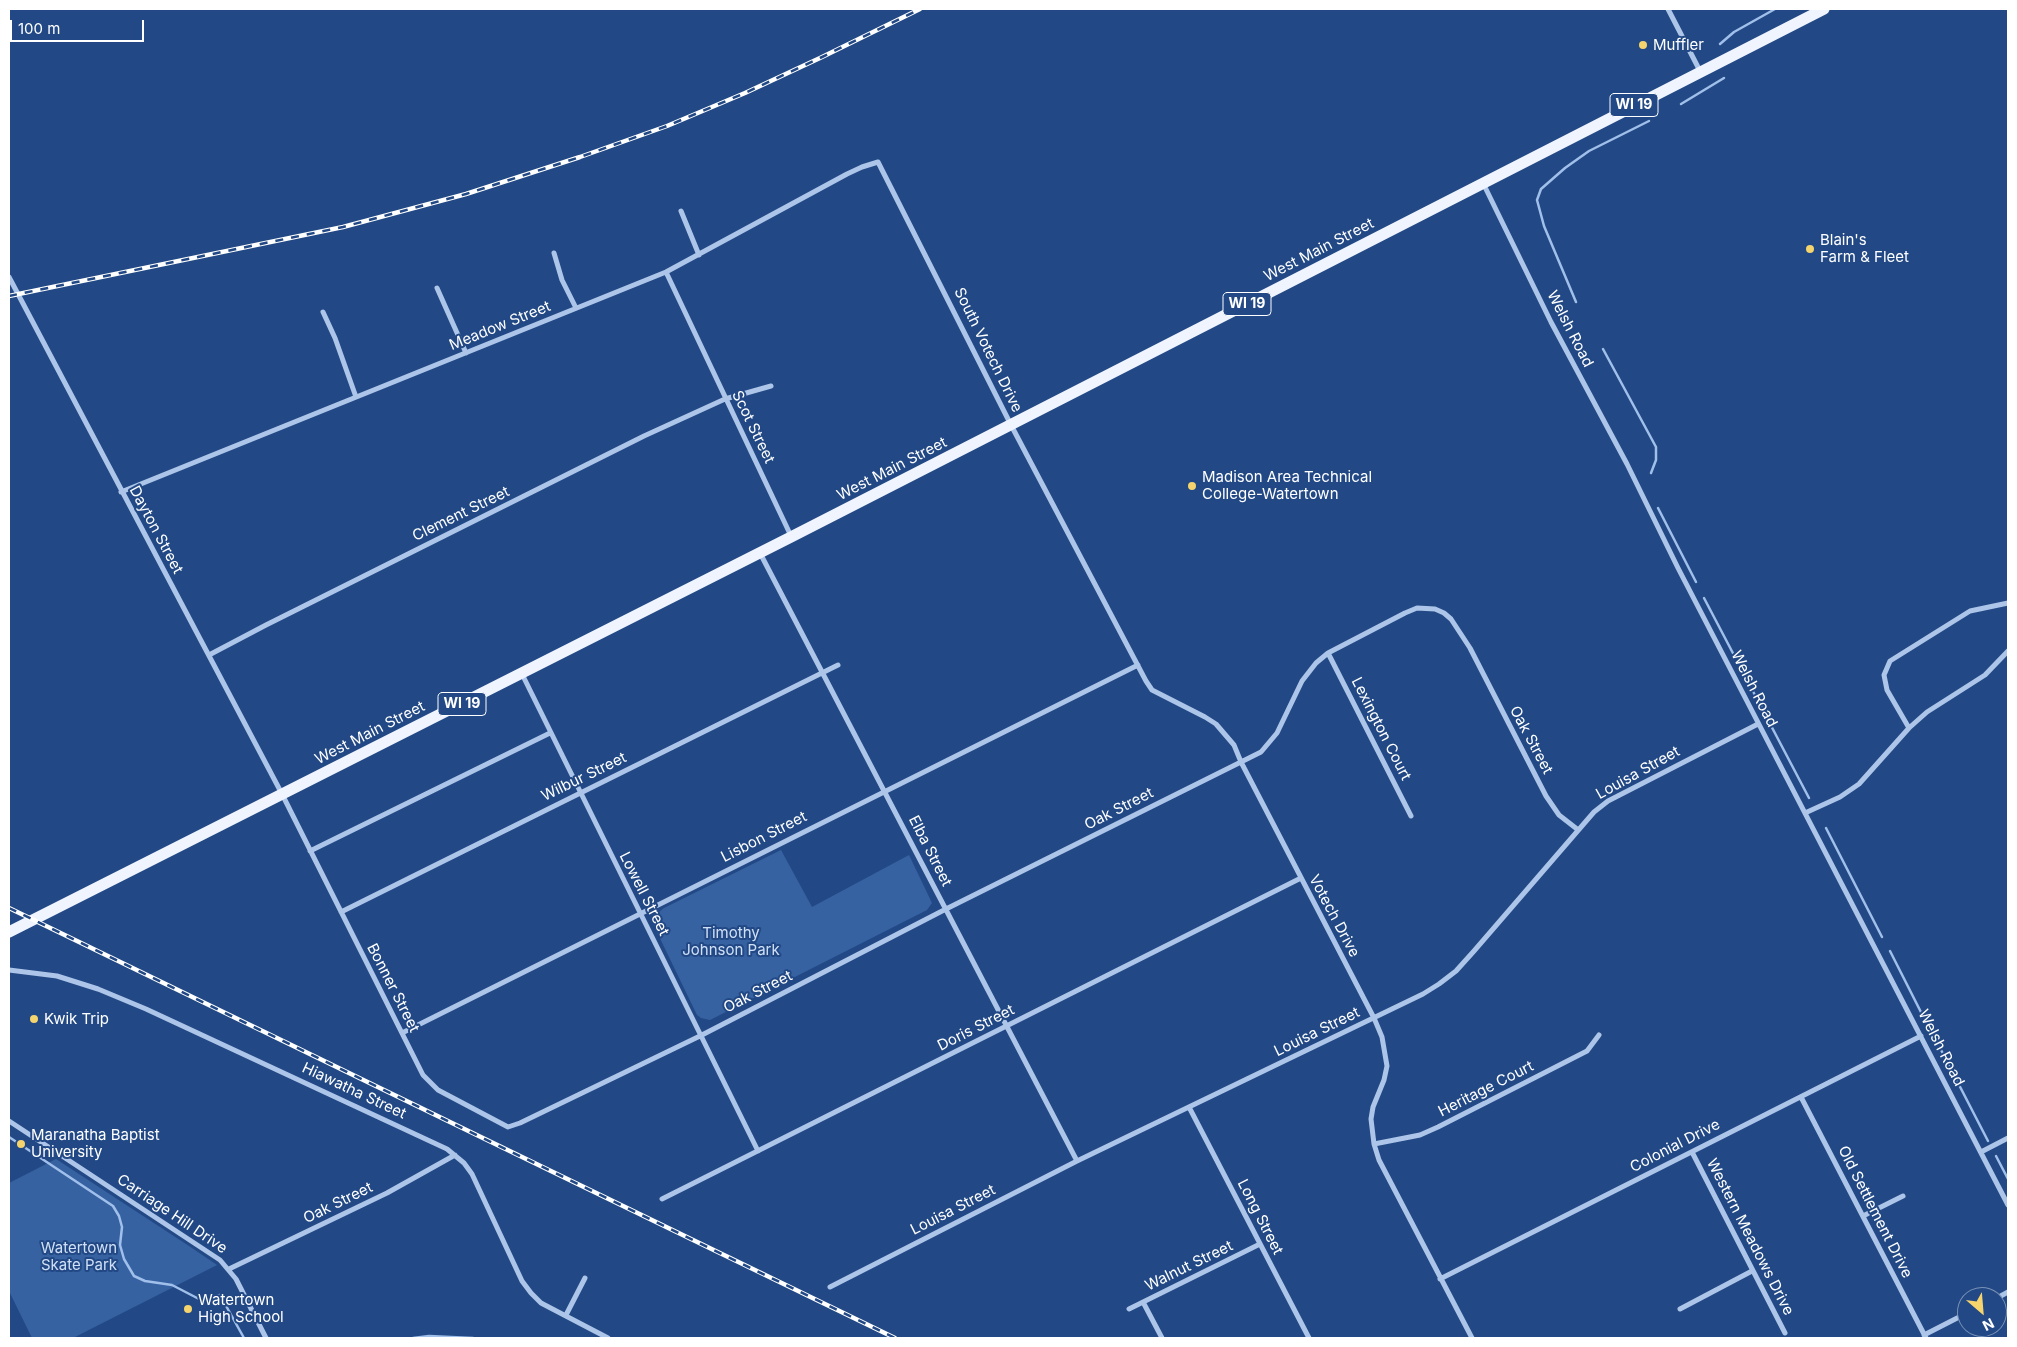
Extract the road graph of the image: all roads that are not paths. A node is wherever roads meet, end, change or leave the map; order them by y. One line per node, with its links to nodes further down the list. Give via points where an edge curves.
1 (1668, 9): 5 (street)
2 (1813, 9): 4 (main road, West Main Street / WI 19)
3 (1824, 9): 4 (main road, West Main Street / WI 19)
4 (1786, 27): 5 (main road, West Main Street / WI 19)
5 (1700, 72): 7 (main road, West Main Street / WI 19)
6 (878, 162): 10 (street, Meadow Street, via 847,174); 20 (street, South Votech Drive)
7 (1483, 182): 20 (main road, West Main Street / WI 19); 33 (street, Welsh Road, via 1551,322 1627,464)
8 (680, 211): 10 (street)
9 (554, 253): 14 (street, via 562,280)
10 (698, 255): 11 (street, Meadow Street)
11 (666, 272): 14 (street, Meadow Street); 19 (street, Scot Street)
12 (9, 277): 21 (street, Dayton Street)
13 (437, 288): 16 (street)
14 (576, 308): 16 (street, Meadow Street)
15 (323, 312): 18 (street)
16 (466, 353): 18 (street, Meadow Street)
17 (771, 386): 19 (street, Clement Street)
18 (356, 397): 21 (street, Meadow Street)
19 (725, 399): 22 (street, Scot Street); 28 (street, Clement Street)
20 (1011, 425): 22 (main road, West Main Street / WI 19); 23 (street, South Votech Drive)
21 (121, 492): 28 (street, Dayton Street)
22 (791, 537): 24 (main road, West Main Street / WI 19)
23 (1076, 549): 30 (street, Votech Drive)
24 (760, 553): 31 (street, Elba Street); 32 (main road, West Main Street / WI 19)
25 (2008, 603): 34 (street, via 1970,611 1890,661 1884,675 1887,690)
26 (2008, 651): 34 (street, via 1985,675 1927,712)
27 (1328, 653): 36 (street, Oak Street, via 1305,676 1270,744); 41 (street, Lexington Court); 42 (street, Oak Street, via 1404,612 1417,608 1444,613 1470,648 1546,796 1559,815)
28 (209, 655): 39 (street, Dayton Street)
29 (838, 665): 31 (street, Wilbur Street)
30 (1138, 665): 36 (street, Votech Drive, via 1152,690 1216,724 1234,746); 37 (street, Lisbon Street)
31 (824, 673): 37 (street, Elba Street); 38 (street, Wilbur Street)
32 (522, 674): 35 (street, Lowell Street); 39 (main road, West Main Street / WI 19)
33 (1758, 724): 40 (street, Welsh Road); 42 (street, Louisa Street, via 1608,801)
34 (1909, 728): 40 (street, via 1860,784)
35 (550, 733): 38 (street, Lowell Street); 43 (street)
36 (1240, 762): 44 (street, Votech Drive); 45 (street, Oak Street)
37 (884, 790): 45 (street, Elba Street); 47 (street, Lisbon Street)
38 (579, 793): 46 (street, Wilbur Street); 47 (street, Lowell Street)
39 (282, 794): 43 (street, Bonner Street); 48 (main road, West Main Street / WI 19)
40 (1805, 813): 55 (street, Welsh Road)
41 (1411, 816)
42 (1577, 829): 50 (street, Louisa Street, via 1456,971 1423,994)
43 (310, 851): 46 (street, Bonner Street)
44 (1301, 878): 50 (street, Votech Drive); 51 (street, Doris Street)
45 (946, 909): 51 (street, Elba Street); 54 (street, Oak Street)
46 (341, 912): 52 (street, Bonner Street)
47 (640, 914): 52 (street, Lisbon Street); 54 (street, Lowell Street)
48 (9, 932)
49 (9, 970): 65 (street, Hiawatha Street, via 56,976 98,989)
50 (1374, 1018): 57 (street, Louisa Street); 61 (street, Votech Drive, via 1382,1037 1386,1066 1371,1119)
51 (1007, 1027): 62 (street, Doris Street); 66 (street, Elba Street)
52 (402, 1033): 58 (street, Bonner Street, via 423,1075 438,1090 508,1127)
53 (1598, 1035): 61 (street, Heritage Court, via 1587,1051 1438,1128 1420,1136)
54 (700, 1036): 58 (street, Oak Street); 62 (street, Lowell Street)
55 (1921, 1036): 56 (street, Colonial Drive); 64 (street, Welsh Road)
56 (1801, 1097): 63 (street, Colonial Drive); 70 (street, Old Settlement Drive)
57 (1189, 1107): 66 (street, Louisa Street); 71 (street, Long Street)
58 (538, 1115)
59 (9, 1120): 72 (street, Carriage Hill Drive)
60 (2008, 1138): 64 (street)
61 (1374, 1144): 75 (street, Votech Drive)
62 (758, 1151): 68 (street, Doris Street)
63 (1692, 1152): 73 (street, Western Meadows Drive); 75 (street, Colonial Drive)
64 (1981, 1152): 69 (street, Welsh Road)
65 (455, 1154): 72 (street, Oak Street, via 387,1193); 80 (street, Hiawatha Street, via 472,1174 522,1281 541,1303)
66 (1077, 1162): 76 (street, Louisa Street)
67 (1903, 1196): 70 (street)
68 (662, 1199)
69 (2008, 1205)
70 (1862, 1216): 83 (street, Old Settlement Drive)
71 (1260, 1244): 77 (street, Walnut Street); 87 (street, Long Street)
72 (229, 1269): 84 (street, Carriage Hill Drive)
73 (1752, 1271): 79 (street); 82 (street, Western Meadows Drive)
74 (585, 1278): 80 (street)
75 (1440, 1279): 88 (street, Votech Drive)
76 (830, 1286)
77 (1143, 1302): 78 (street, Walnut Street); 86 (street)
78 (1129, 1309)
79 (1680, 1309)
80 (566, 1315): 85 (street, Hiawatha Street)
81 (1957, 1319): 83 (street)
82 (1785, 1333)
83 (1925, 1337)
84 (266, 1338)
85 (608, 1338)
86 (1162, 1338)
87 (1309, 1338)
88 (1472, 1338)

